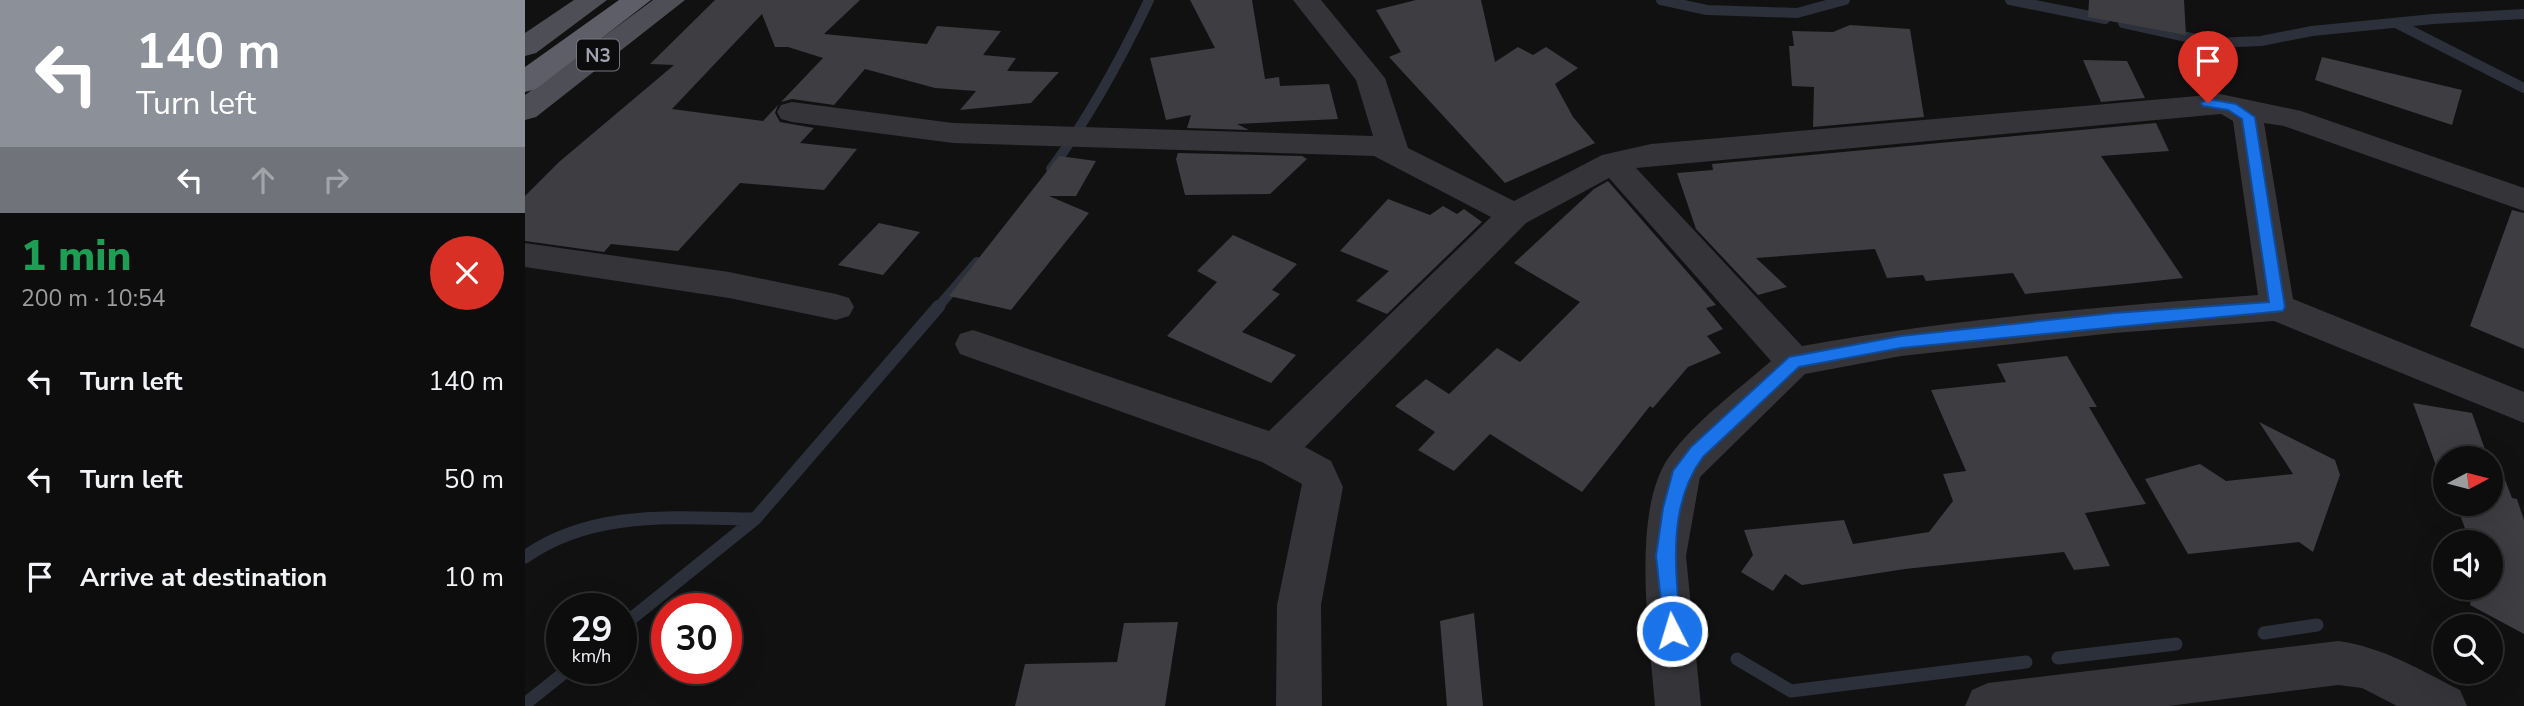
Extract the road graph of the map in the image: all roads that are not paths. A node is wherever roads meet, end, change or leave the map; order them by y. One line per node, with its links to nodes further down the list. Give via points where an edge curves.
1 (593, 0): 5 (main road, N3)
2 (637, 0): 6 (highway, N3)
3 (671, 0): 8 (main road, N3)
4 (1307, 0): 12 (street, via 1370,78)
5 (525, 47)
6 (525, 82)
7 (2232, 107): 13 (street, via 2208,103 1651,154); 14 (street, via 2290,118); 18 (street, via 2248,117)
8 (525, 110)
9 (792, 112): 10 (street, via 953,133)
10 (1055, 136): 11 (street)
11 (1088, 137): 12 (street, via 1363,145)
12 (1394, 154): 15 (street)
13 (1612, 162): 15 (street); 20 (street)
14 (2524, 200)
15 (1514, 215): 22 (street)
16 (525, 255): 17 (street, via 729,285)
17 (836, 307)
18 (2277, 307): 20 (street, via 1901,342); 21 (street)
19 (973, 344): 22 (street)
20 (1794, 362): 25 (street, via 1682,471 1665,556)
21 (2524, 408)
22 (1276, 450): 24 (street, via 1317,473 1323,487 1299,605)
23 (2129, 697): 26 (street); 27 (street, via 2338,663 2367,667)
24 (1299, 706)
25 (1678, 706)
26 (1988, 706)
27 (2444, 706)

